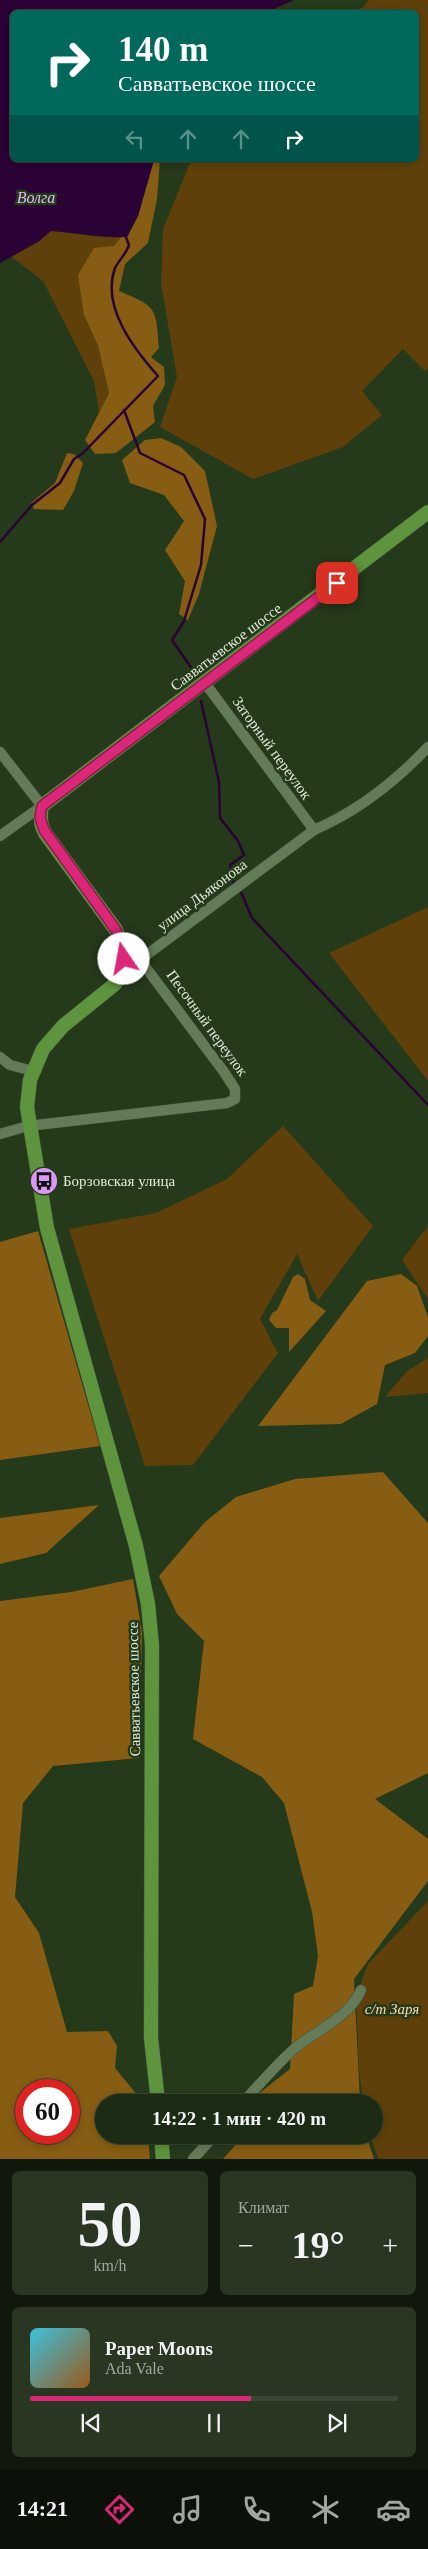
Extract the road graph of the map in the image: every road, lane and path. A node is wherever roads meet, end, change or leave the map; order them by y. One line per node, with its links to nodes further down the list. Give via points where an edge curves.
1 (428, 512): 2 (main road, Савватьевское шоссе)
2 (205, 683): 5 (main road, Савватьевское шоссе); 6 (street, Заторный переулок)
3 (428, 747): 6 (street, улица Дьяконова, via 378,793 344,817)
4 (0, 752): 5 (street)
5 (42, 806): 7 (street); 9 (main road, via 41,820 45,832 121,939 124,954)
6 (314, 830): 8 (street, улица Дьяконова)
7 (0, 836)
8 (141, 961): 9 (street, улица Дьяконова); 12 (street, Песочный переулок, via 232,1083 235,1097 226,1103)
9 (121, 974): 11 (main road, улица Дьяконова, via 113,987 54,1035)
10 (0, 1057): 11 (street, via 10,1065)
11 (33, 1071): 12 (main road, улица Дьяконова, via 27,1098)
12 (28, 1126): 13 (street); 15 (main road, Савватьевское шоссе, via 47,1228 126,1509 149,1609 152,1645 151,2038)
13 (0, 1134)
14 (360, 1990): 16 (street, via 338,2019 295,2048)
15 (157, 2094)
16 (250, 2094)
17 (161, 2144): 19 (main road)
18 (207, 2144): 20 (street)
19 (162, 2159)
20 (193, 2159)

